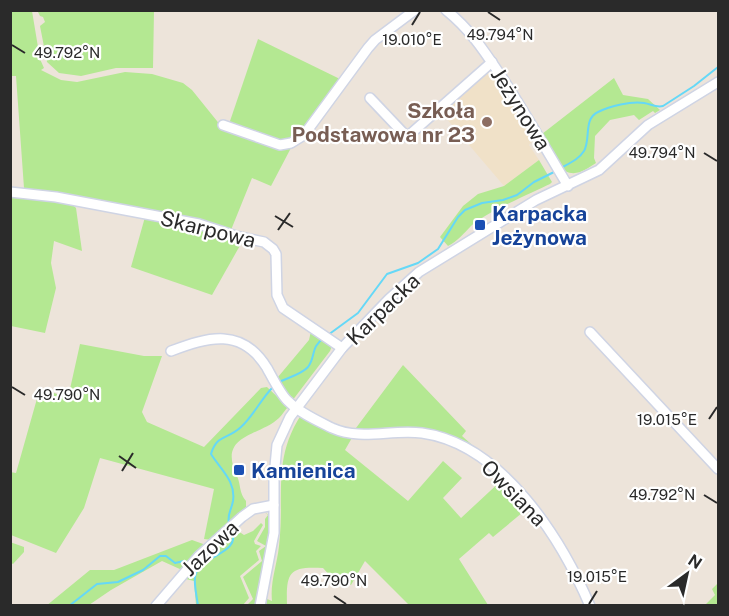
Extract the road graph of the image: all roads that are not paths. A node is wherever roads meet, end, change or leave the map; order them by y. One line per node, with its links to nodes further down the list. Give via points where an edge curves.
1 (415, 10): 6 (street, via 375,40 304,135 291,143 280,145)
2 (446, 10): 3 (street, Jeżynowa, via 467,28)
3 (492, 62): 5 (street, via 407,137); 7 (street, Jeżynowa)
4 (718, 82): 7 (street, Karpacka, via 648,125 599,170)
5 (370, 98)
6 (224, 125)
7 (568, 186): 10 (street, Karpacka, via 536,200 419,272)
8 (10, 192): 10 (street, Skarpowa, via 199,224 264,242 276,254 279,301 290,314)
9 (590, 332): 13 (street)
10 (342, 348): 12 (street, Karpacka)
11 (171, 351): 12 (street, via 197,341 232,339 260,360 286,401)
12 (296, 408): 14 (street, Karpacka, via 277,445); 17 (street, Owsiana, via 346,433 434,435 483,459 509,482 549,529)
13 (718, 469)
14 (274, 505): 15 (street, Jazowa, via 253,509 236,523 199,556); 16 (street, Karpacka, via 274,533)
15 (156, 606)
16 (260, 606)
17 (590, 606)

